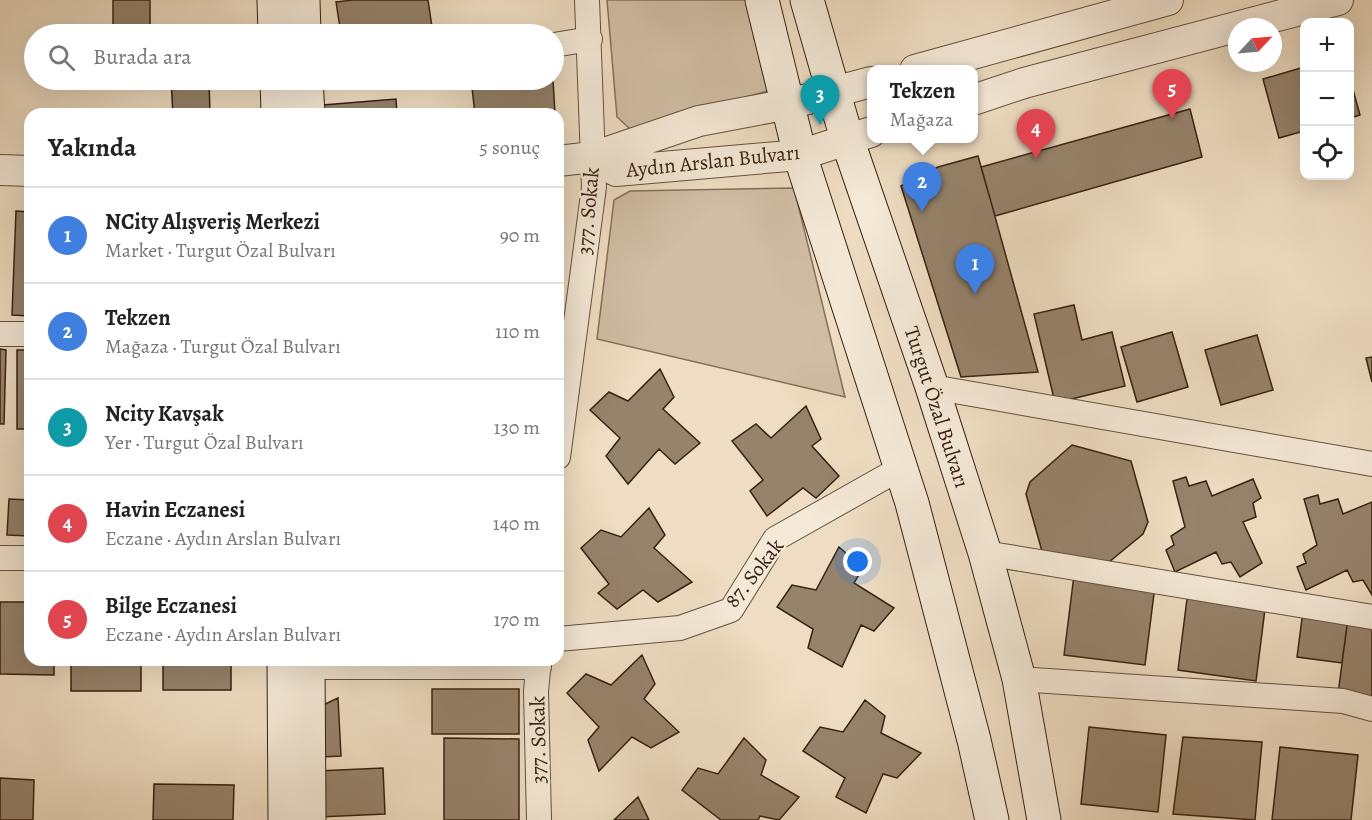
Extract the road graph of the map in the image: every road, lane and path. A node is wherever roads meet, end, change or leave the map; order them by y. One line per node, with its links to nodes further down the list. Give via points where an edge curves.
1 (274, 0): 8 (main road)
2 (303, 0): 9 (main road)
3 (587, 0): 10 (street, 377. Sokak)
4 (762, 0): 18 (main road)
5 (807, 0): 16 (main road, Turgut Özal Bulvarı)
6 (1168, 0): 12 (street)
7 (1338, 0): 17 (street)
8 (275, 24)
9 (304, 24)
10 (590, 39): 11 (street); 23 (street, 377. Sokak)
11 (564, 43)
12 (930, 65)
13 (867, 83): 16 (street, Aydın Arslan Bulvarı)
14 (296, 90): 19 (main road)
15 (304, 90): 20 (main road)
16 (834, 93): 18 (street, Aydın Arslan Bulvarı); 21 (main road, Turgut Özal Bulvarı)
17 (978, 98)
18 (789, 104): 22 (main road); 23 (street, Aydın Arslan Bulvarı, via 699,121)
19 (282, 108)
20 (307, 108)
21 (859, 136): 22 (street, Aydın Arslan Bulvarı); 29 (main road, Turgut Özal Bulvarı)
22 (800, 155): 23 (street, Aydın Arslan Bulvarı, via 616,171); 32 (main road)
23 (593, 157): 24 (street); 30 (street, 377. Sokak, via 594,187)
24 (564, 160)
25 (0, 170): 26 (street)
26 (24, 171)
27 (0, 334): 28 (street)
28 (24, 334)
29 (932, 387): 31 (street); 33 (main road, Turgut Özal Bulvarı)
30 (564, 412)
31 (1372, 464)
32 (901, 468): 37 (street, 87. Sokak, via 775,539 731,610 680,628); 46 (main road)
33 (984, 553): 36 (street); 41 (main road, Turgut Özal Bulvarı)
34 (0, 558): 35 (street)
35 (24, 558)
36 (1372, 617)
37 (564, 638)
38 (300, 666): 43 (main road)
39 (300, 666): 44 (main road)
40 (539, 666): 45 (street, 377. Sokak)
41 (1019, 680): 42 (street, via 1343,701); 47 (main road, Turgut Özal Bulvarı)
42 (1372, 709)
43 (285, 820)
44 (309, 820)
45 (539, 820)
46 (992, 820)
47 (1044, 820)

